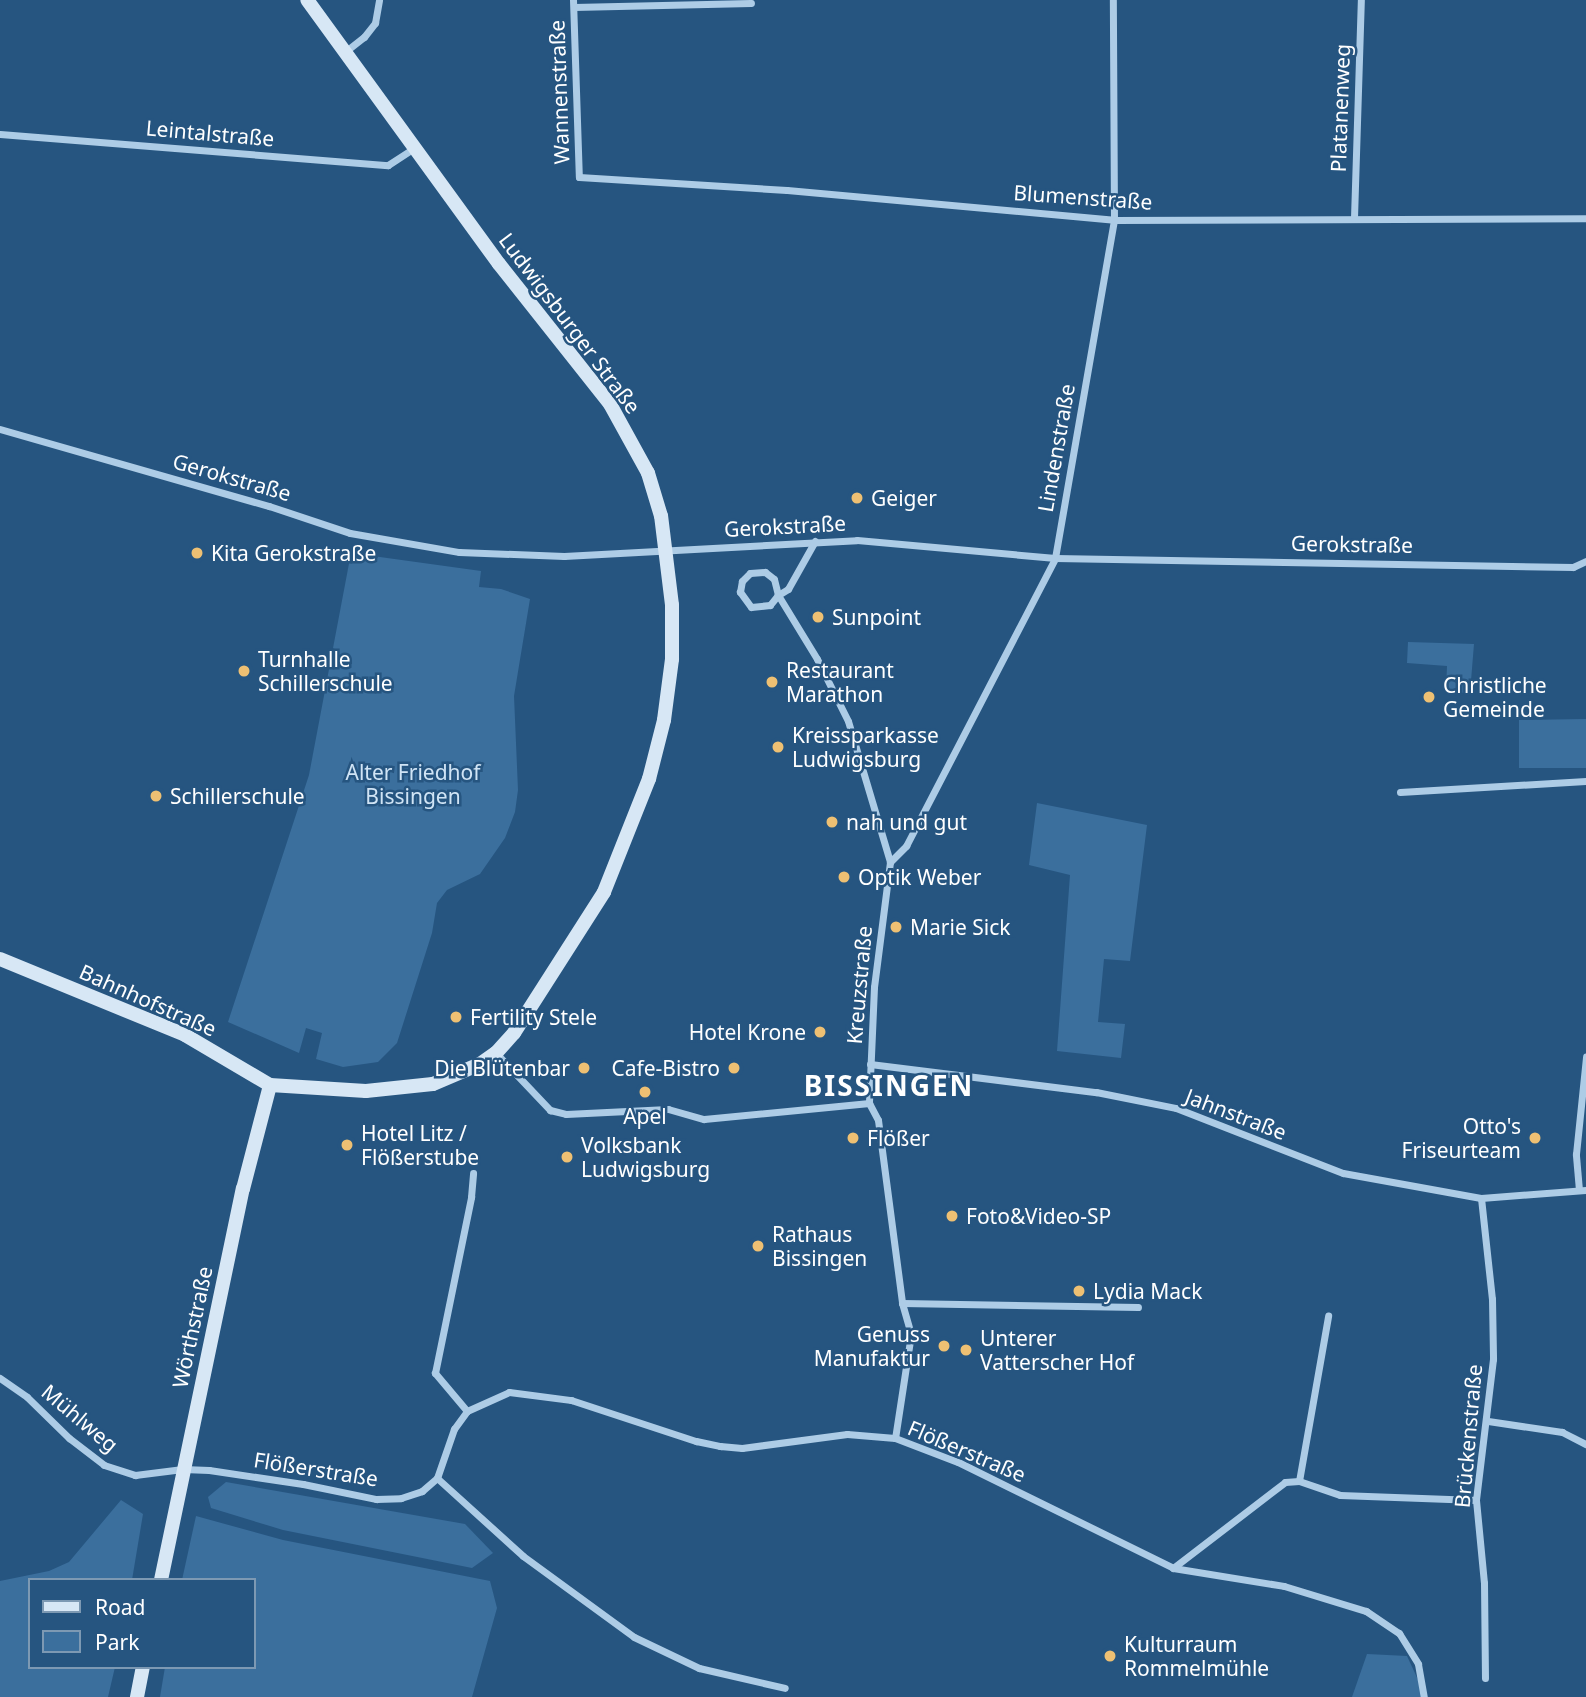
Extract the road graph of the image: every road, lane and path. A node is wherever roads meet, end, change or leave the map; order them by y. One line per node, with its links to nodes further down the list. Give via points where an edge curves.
1 (307, 0): 7 (street, Ludwigsburger Straße)
2 (379, 0): 7 (street, via 374,23)
3 (1113, 0): 13 (street, Lindenstraße)
4 (1361, 0): 11 (street, Platanenweg)
5 (574, 3): 6 (street, Wannenstraße); 10 (street, Wannenstraße)
6 (751, 3)
7 (346, 51): 9 (street, Ludwigsburger Straße)
8 (0, 134): 9 (street, Leintalstraße, via 388,165)
9 (413, 149): 16 (street, Ludwigsburger Straße, via 610,404 648,473)
10 (579, 177): 13 (street, Blumenstraße, via 787,190)
11 (1354, 218): 12 (street, Blumenstraße); 13 (street, Blumenstraße)
12 (1586, 218)
13 (1114, 220): 17 (street, Lindenstraße)
14 (0, 429): 16 (street, Gerokstraße, via 351,533 418,547 564,556)
15 (815, 541): 16 (street, Gerokstraße); 17 (street, Gerokstraße, via 891,541); 19 (street, via 788,589)
16 (667, 552): 24 (street, Ludwigsburger Straße, via 672,659 664,720 649,779 604,892 531,1008)
17 (1055, 558): 18 (street, Gerokstraße, via 1573,567); 22 (street, Lindenstraße, via 906,846)
18 (1586, 561)
19 (778, 595): 19 (street, Kreuzstraße, via 774,579 765,572 750,573 740,585 745,603 757,608 770,605); 22 (street, Kreuzstraße, via 848,721)
20 (1586, 781): 21 (street)
21 (1400, 792)
22 (890, 862): 26 (street, Kreuzstraße, via 874,987)
23 (0, 959): 27 (street, Bahnhofstraße, via 185,1035)
24 (496, 1053): 27 (street, Bahnhofstraße, via 452,1078 411,1089 366,1091); 28 (street, via 550,1110 566,1114 668,1109 704,1119)
25 (1586, 1057): 30 (street, via 1576,1154)
26 (870, 1064): 28 (street, Kreuzstraße); 31 (street, Jahnstraße, via 1096,1092 1176,1108 1343,1173)
27 (270, 1084): 40 (street, Wörthstraße)
28 (869, 1102): 32 (street, Kreuzstraße, via 878,1120)
29 (473, 1173): 36 (street, via 435,1373)
30 (1583, 1190): 31 (street, Jahnstraße)
31 (1480, 1198): 37 (street, Brückenstraße, via 1492,1299)
32 (902, 1303): 33 (street); 38 (street, Kreuzstraße, via 911,1334)
33 (1138, 1307)
34 (1328, 1316): 42 (street)
35 (0, 1378): 40 (street, Mühlweg, via 104,1465 135,1475)
36 (467, 1411): 38 (street, Flößerstraße, via 509,1392 571,1399 720,1446 741,1448 847,1434); 41 (street, via 454,1429)
37 (1488, 1421): 39 (street, via 1562,1432); 43 (street, Brückenstraße)
38 (895, 1438): 44 (street, Flößerstraße, via 958,1462)
39 (1586, 1444)
40 (183, 1469): 41 (street, Flößerstraße, via 303,1484 376,1499 422,1491); 45 (street, Wörthstraße)
41 (437, 1478): 48 (street, via 523,1556 634,1637 699,1668)
42 (1299, 1481): 43 (street, via 1340,1495); 44 (street, via 1285,1482)
43 (1476, 1500): 47 (street, Brückenstraße, via 1484,1583)
44 (1173, 1568): 50 (street, Flößerstraße, via 1284,1586 1366,1611 1399,1633 1418,1664)
45 (161, 1578)
46 (143, 1669): 49 (street)
47 (1485, 1678)
48 (785, 1688)
49 (137, 1697)
50 (1424, 1697)

